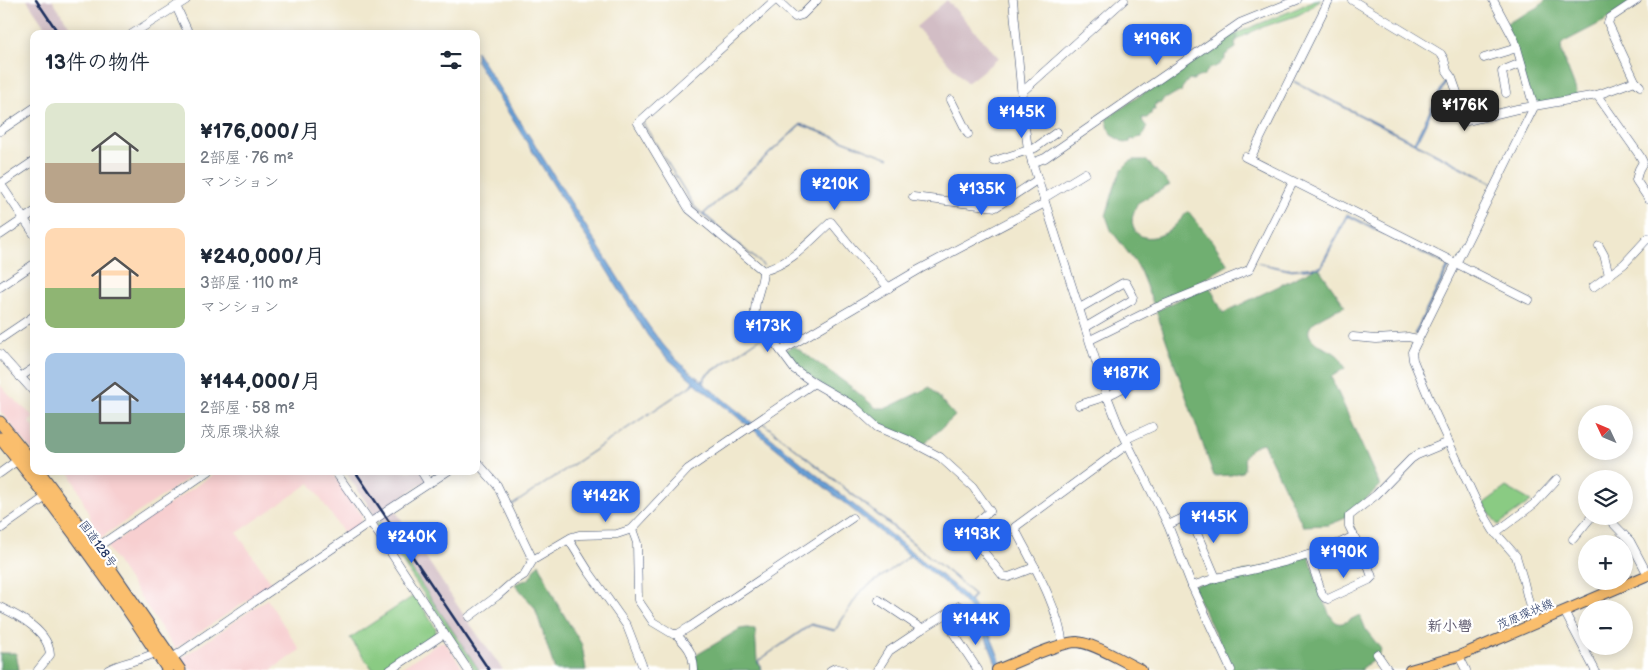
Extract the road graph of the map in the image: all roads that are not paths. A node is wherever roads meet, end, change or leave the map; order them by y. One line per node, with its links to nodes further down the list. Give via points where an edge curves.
1 (186, 0): 12 (street)
2 (776, 0): 3 (street, via 795,18); 46 (street, via 638,122 690,209)
3 (818, 0)
4 (1013, 0): 18 (street)
5 (1124, 0): 18 (street)
6 (1297, 0): 30 (street, via 1240,22)
7 (1329, 0): 33 (street, via 1247,158)
8 (1352, 0): 22 (street, via 1441,54 1467,121)
9 (1493, 0): 15 (street)
10 (1637, 0): 11 (street)
11 (1624, 4): 20 (street, via 1608,23 1637,83)
12 (176, 6): 13 (street); 14 (street)
13 (138, 30)
14 (187, 30)
15 (1517, 48): 16 (street); 17 (street)
16 (1484, 58)
17 (1521, 62): 19 (street, via 1502,72); 22 (street)
18 (1022, 92): 27 (street)
19 (1506, 93)
20 (1596, 95): 22 (street); 36 (street, via 1640,156 1643,162 1636,180)
21 (951, 100): 26 (street)
22 (1534, 107): 44 (street)
23 (30, 111): 24 (street)
24 (0, 130)
25 (1057, 132): 27 (street, via 1035,148)
26 (968, 134)
27 (1028, 149): 28 (street); 30 (street)
28 (994, 160)
29 (30, 164): 34 (street)
30 (1033, 165): 32 (street)
31 (1084, 173): 37 (street)
32 (1037, 178): 35 (street, via 996,207); 37 (street)
33 (1294, 182): 44 (street); 58 (street, via 1249,270 1154,308)
34 (0, 184): 39 (street)
35 (913, 197)
36 (1648, 198)
37 (1044, 201): 50 (street); 52 (street)
38 (30, 215): 39 (street)
39 (23, 219): 40 (street); 41 (street)
40 (30, 229)
41 (0, 235)
42 (1648, 238): 47 (street)
43 (1599, 246): 47 (street)
44 (1456, 264): 51 (street); 57 (street)
45 (30, 267): 48 (street)
46 (763, 271): 50 (street, via 788,260 831,222); 59 (street, via 755,316)
47 (1609, 276): 49 (street)
48 (0, 287)
49 (1593, 287)
50 (888, 288): 59 (street)
51 (1529, 300)
52 (1080, 308): 54 (street); 54 (street, via 1126,282 1133,296 1132,300)
53 (30, 319): 56 (street)
54 (1086, 326): 58 (street)
55 (1353, 337): 57 (street)
56 (0, 339)
57 (1418, 339): 72 (street, via 1412,360)
58 (1090, 340): 66 (street)
59 (781, 351): 64 (street, via 797,373)
60 (0, 354): 63 (street)
61 (1136, 370): 66 (street, via 1138,380)
62 (30, 371): 63 (street)
63 (20, 377): 65 (street)
64 (814, 383): 93 (street, via 688,469); 101 (street, via 854,406 873,424 940,457 973,487 990,511 967,531 1004,576 1010,577)
65 (30, 388)
66 (1107, 396): 67 (street); 71 (street)
67 (1079, 405)
68 (0, 422): 73 (highway)
69 (1152, 428): 71 (street)
70 (0, 438): 74 (highway, 国道128号)
71 (1127, 442): 89 (street); 101 (street, via 1015,527)
72 (1448, 442): 94 (street); 95 (street, via 1417,455 1349,516)
73 (30, 459)
74 (18, 460): 76 (highway, 国道128号); 77 (street)
75 (480, 465): 100 (street, via 497,485)
76 (30, 472)
77 (0, 473)
78 (33, 475): 86 (highway, 国道128号)
79 (41, 475): 86 (highway, 国道128号)
80 (203, 475): 98 (street)
81 (338, 475): 88 (street)
82 (423, 475): 85 (street)
83 (442, 475): 85 (street)
84 (1557, 479): 94 (street, via 1534,504)
85 (429, 484): 88 (street)
86 (50, 493): 92 (street); 98 (highway, 国道128号); 116 (highway, 国道128号)
87 (852, 518): 113 (street)
88 (370, 523): 112 (street); 119 (street)
89 (1168, 524): 103 (street, via 1190,517); 104 (street)
90 (1585, 525): 96 (street)
91 (1615, 525): 102 (street, via 1630,541)
92 (0, 529)
93 (632, 529): 97 (street, via 617,534 579,535); 113 (street, via 637,543 638,600 652,622)
94 (1495, 533): 110 (street, via 1516,556)
95 (1354, 536): 99 (street); 99 (street, via 1372,577 1328,599 1322,594)
96 (1573, 539)
97 (569, 540): 100 (street); 126 (street, via 626,626)
98 (96, 548): 116 (highway, 国道128号)
99 (1309, 555): 103 (street)
100 (533, 560): 109 (street, via 524,575)
101 (1035, 567): 115 (street, via 1061,627)
102 (1648, 575): 108 (main road, 茂原環状線)
103 (1216, 578): 104 (street)
104 (1192, 586): 133 (street)
105 (880, 600): 111 (street)
106 (960, 606): 111 (street)
107 (0, 607): 121 (street, via 39,631 50,655)
108 (1564, 611): 110 (main road, 茂原環状線); 137 (street)
109 (469, 617)
110 (1534, 624): 118 (main road, 茂原環状線)
111 (922, 629): 130 (street, via 889,651)
112 (444, 634): 124 (street); 125 (street)
113 (676, 634): 127 (street, via 690,648)
114 (954, 634): 131 (street)
115 (1063, 645): 120 (main road); 132 (main road, via 1076,642 1090,645)
116 (160, 650): 119 (highway, 国道128号); 122 (street)
117 (1376, 654): 134 (street)
118 (1459, 656): 135 (main road, 茂原環状線); 136 (street)
119 (168, 664): 123 (highway, 国道128号)
120 (1000, 669)
121 (38, 670)
122 (108, 670)
123 (180, 670)
124 (390, 670)
125 (468, 670)
126 (644, 670)
127 (694, 670)
128 (832, 670): 129 (street)
129 (844, 670)
130 (877, 670)
131 (978, 670)
132 (1141, 670)
133 (1231, 670)
134 (1388, 670)
135 (1410, 670)
136 (1466, 670)
137 (1596, 670)

